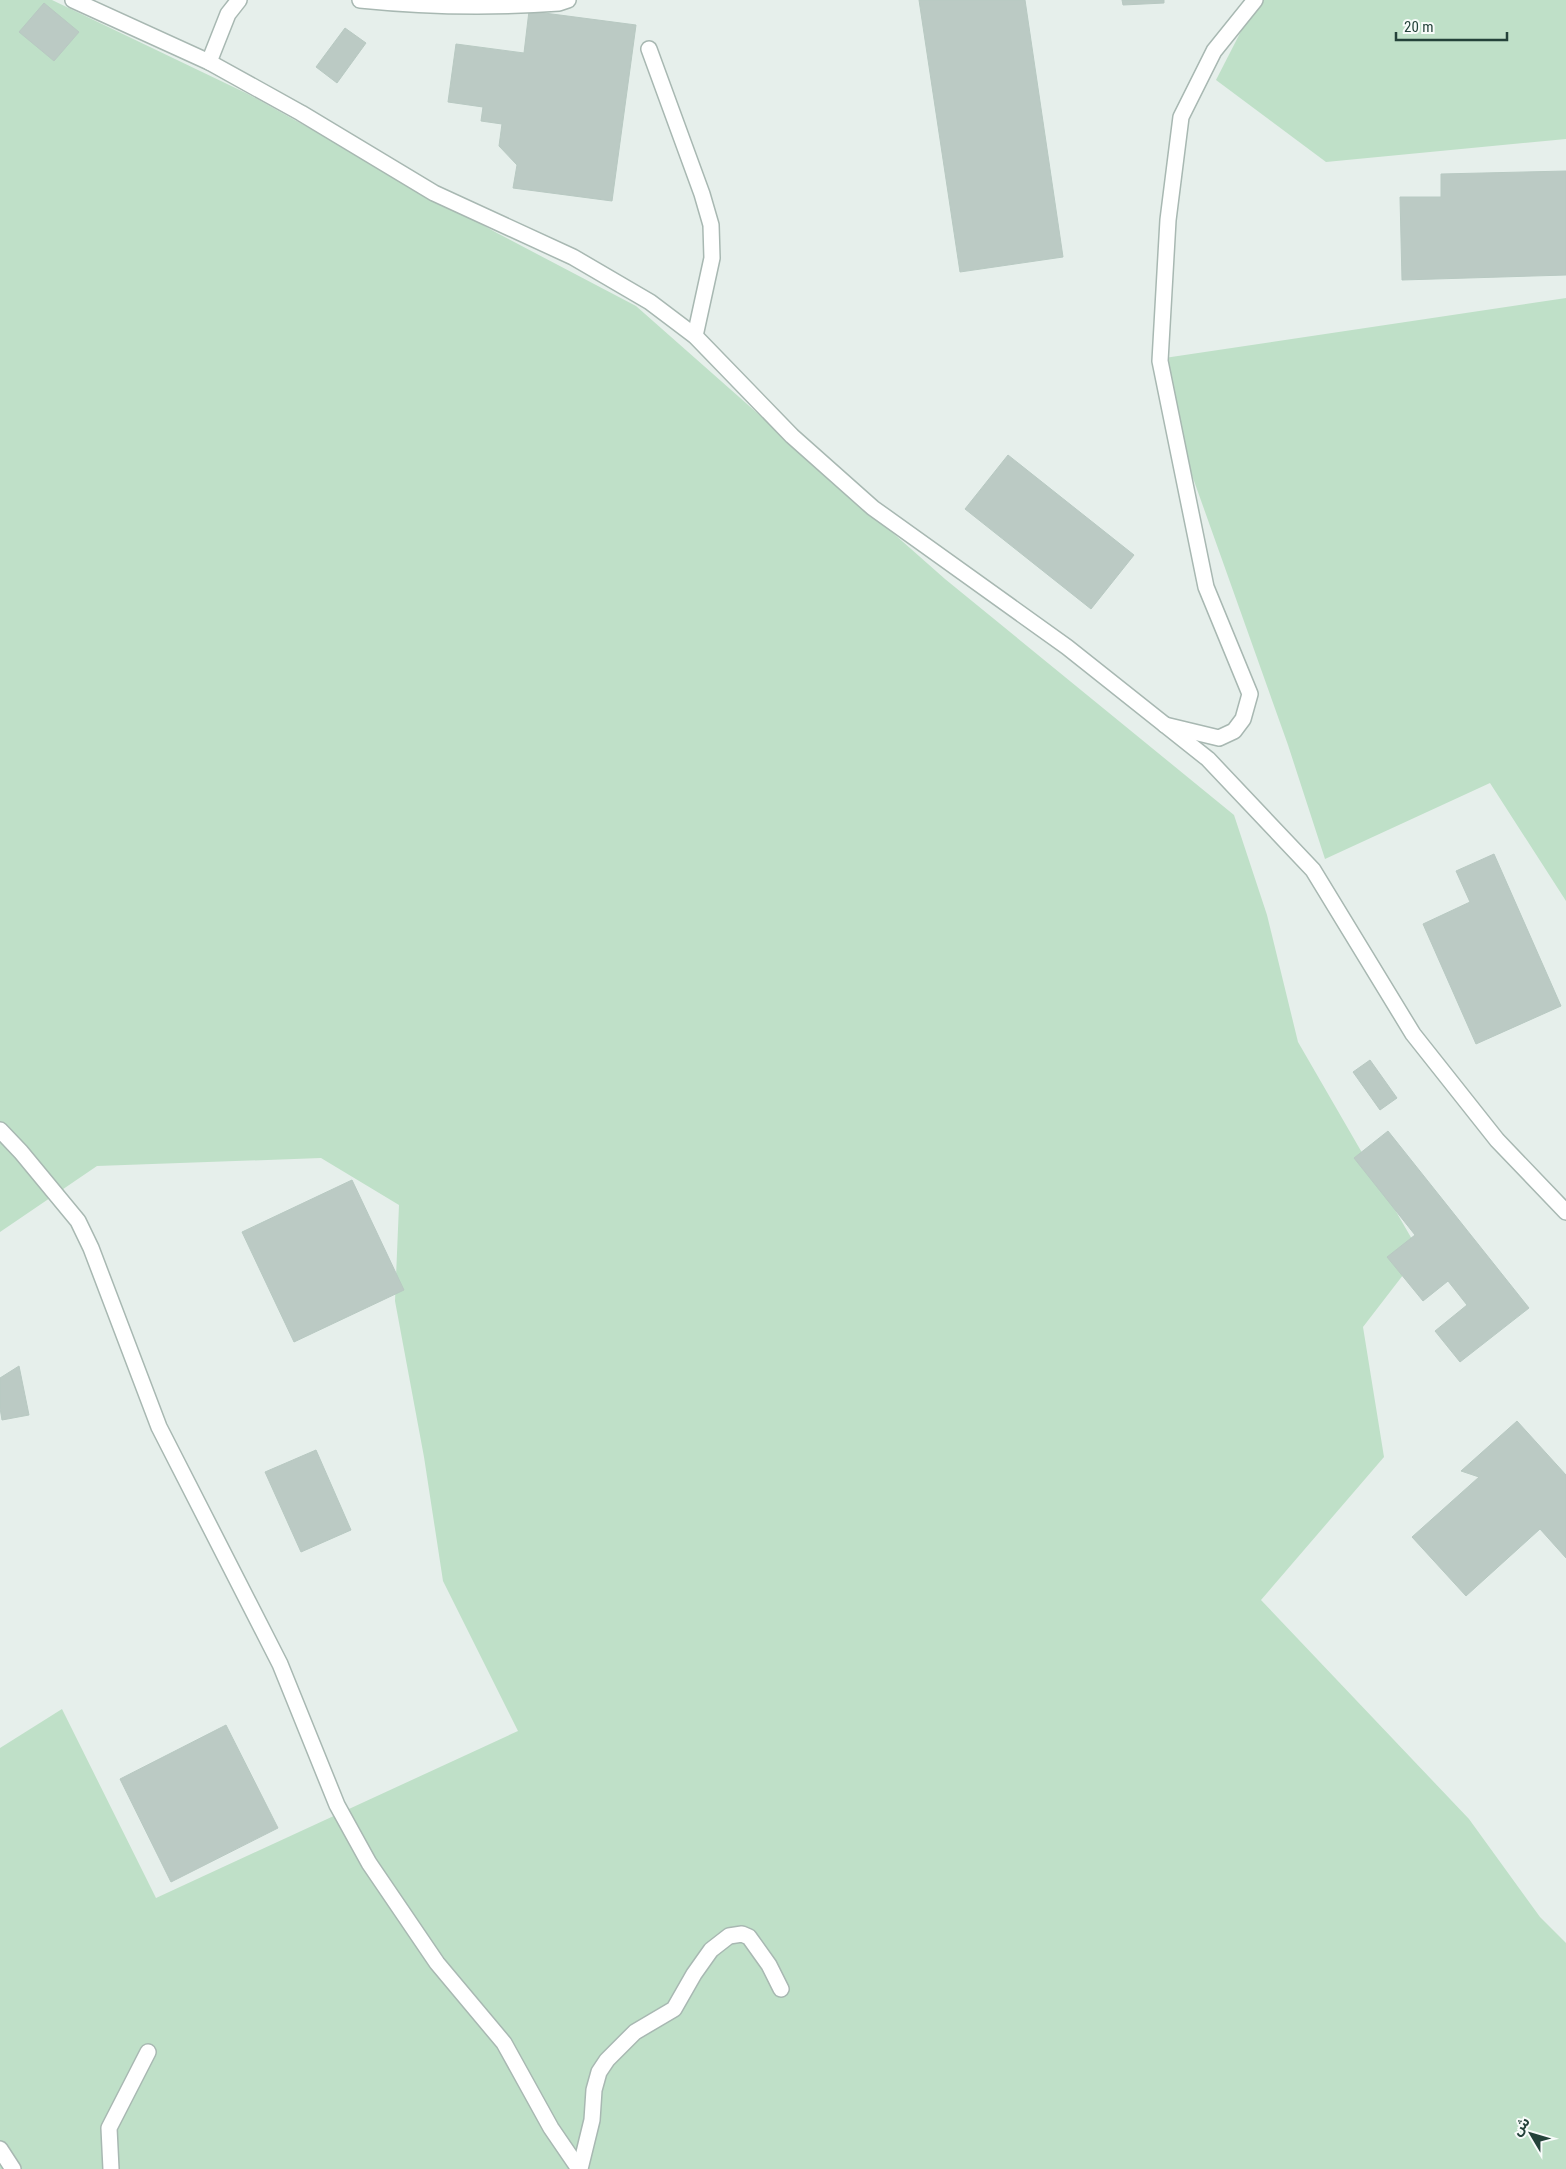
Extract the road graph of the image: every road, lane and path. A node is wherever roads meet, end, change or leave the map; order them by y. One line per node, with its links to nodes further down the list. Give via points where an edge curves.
1 (73, 0): 7 (street)
2 (239, 0): 7 (street, via 228,14)
3 (360, 0): 4 (street, via 418,6 496,7)
4 (568, 0)
5 (1255, 0): 9 (street, via 1214,50 1182,117 1168,220 1160,361 1206,587 1250,694 1243,719 1234,731 1218,738)
6 (649, 48): 8 (street, via 711,225 712,258)
7 (209, 62): 8 (street, via 434,193 573,257 650,302)
8 (695, 336): 9 (street, via 792,436 873,508 1068,647)
9 (1165, 725): 11 (street, via 1208,759 1313,870 1413,1034 1497,1140)
10 (0, 1130): 17 (street, via 78,1221 159,1427 280,1664 337,1805 360,1847 437,1963 504,2042)
11 (1566, 1212)
12 (781, 1989): 17 (street, via 750,1937 742,1934 729,1936 711,1950 674,2009 635,2032 606,2060 594,2090 592,2120)
13 (148, 2052): 16 (street, via 108,2128)
14 (0, 2149): 15 (street)
15 (12, 2169)
16 (111, 2169)
17 (579, 2169)

